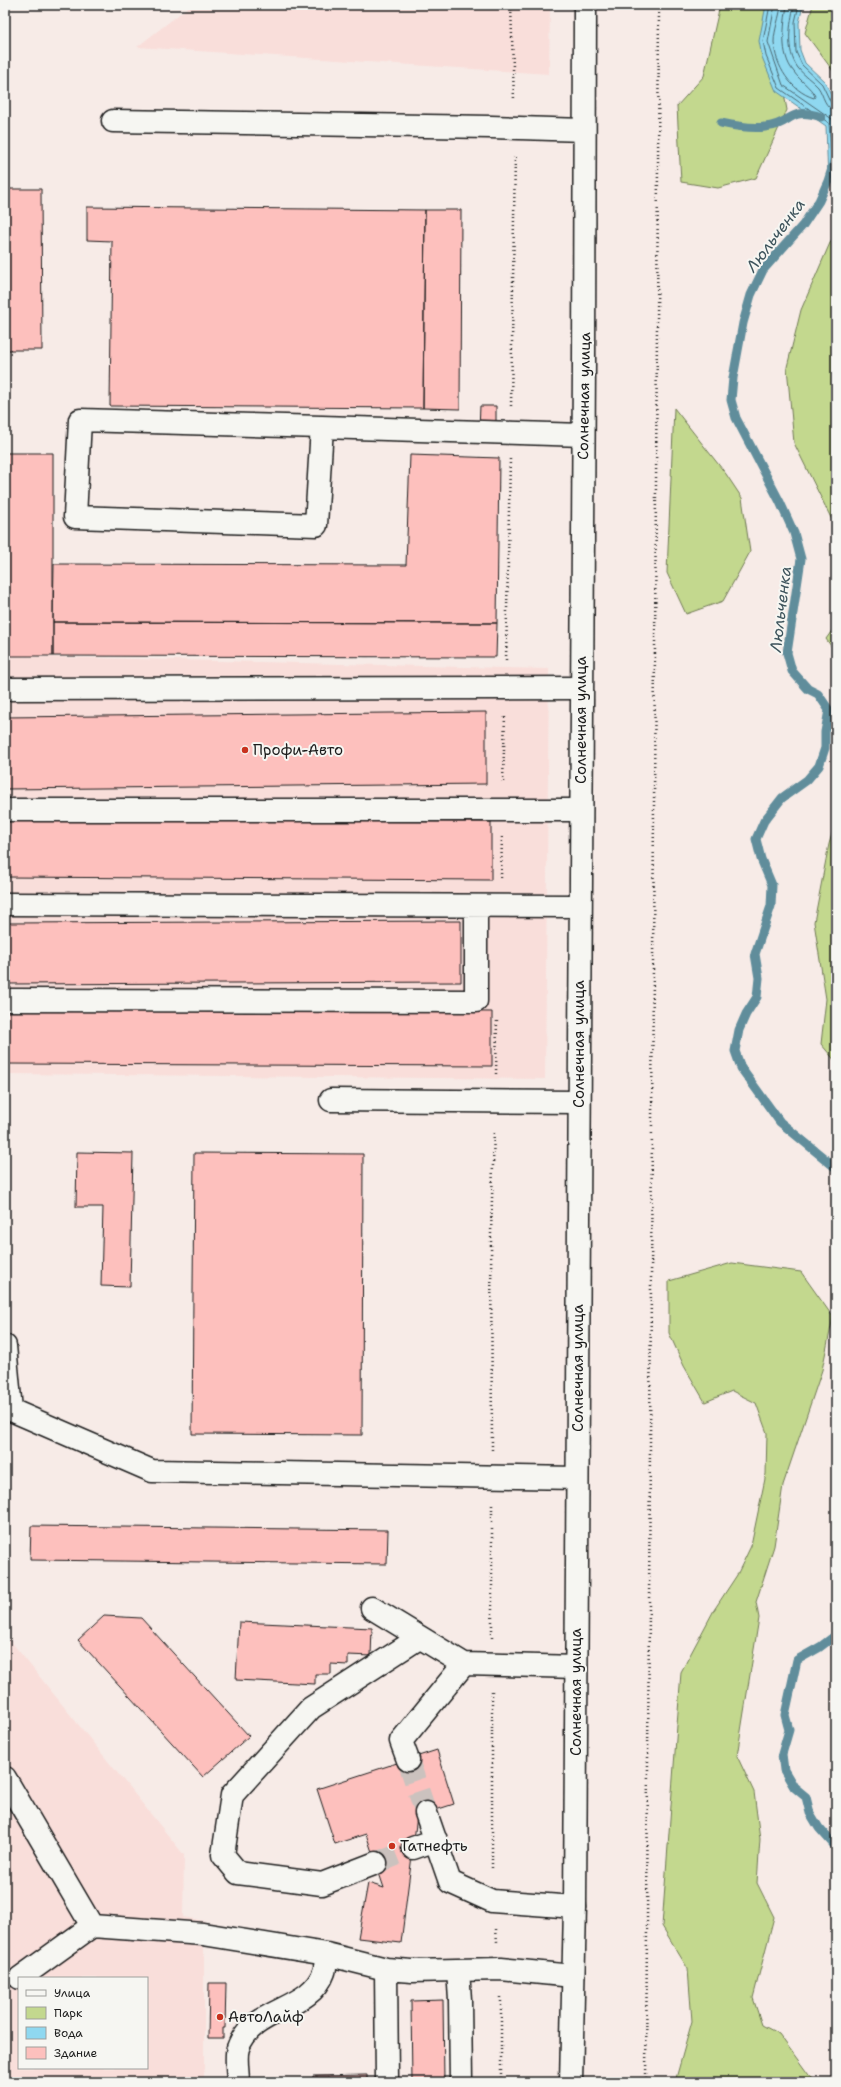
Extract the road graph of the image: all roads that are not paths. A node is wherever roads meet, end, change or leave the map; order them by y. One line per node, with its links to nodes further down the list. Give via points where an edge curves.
1 (585, 5): 3 (main road, Солнечная улица)
2 (113, 121): 3 (main road)
3 (584, 130): 5 (main road, Солнечная улица)
4 (322, 427): 4 (main road, via 80,420 75,517 316,525); 5 (main road)
5 (583, 434): 6 (main road, Солнечная улица)
6 (581, 688): 7 (main road); 9 (main road, Солнечная улица)
7 (5, 689)
8 (5, 810): 9 (main road)
9 (580, 810): 12 (main road, Солнечная улица)
10 (5, 904): 11 (main road)
11 (476, 906): 12 (main road); 13 (main road, via 476,1001)
12 (580, 906): 15 (main road, Солнечная улица)
13 (5, 1000)
14 (330, 1100): 15 (main road)
15 (579, 1102): 17 (main road, Солнечная улица)
16 (5, 1346): 17 (main road, via 11,1410 152,1471)
17 (577, 1478): 21 (main road, Солнечная улица)
18 (372, 1608): 19 (main road)
19 (419, 1638): 20 (main road); 27 (main road, via 311,1708 232,1794 223,1855 238,1873 322,1884)
20 (464, 1664): 21 (main road); 22 (main road, via 401,1741)
21 (576, 1666): 28 (main road, Солнечная улица)
22 (408, 1760)
23 (5, 1778): 29 (main road)
24 (426, 1813): 25 (main road)
25 (436, 1840): 26 (main road); 28 (main road, via 450,1882 492,1901)
26 (413, 1848)
27 (376, 1863)
28 (575, 1907): 33 (main road, Солнечная улица)
29 (92, 1926): 30 (main road, via 203,1934); 34 (main road)
30 (326, 1954): 31 (main road); 37 (main road, via 324,1971 319,1983 310,1993 264,2018 245,2035 238,2049)
31 (386, 1969): 32 (main road); 38 (main road)
32 (458, 1970): 33 (main road, via 501,1969); 39 (main road)
33 (573, 1976): 40 (main road, Солнечная улица)
34 (20, 1977)
35 (18, 1979): 36 (main road)
36 (5, 1989)
37 (238, 2082)
38 (388, 2082)
39 (461, 2082)
40 (571, 2082)

